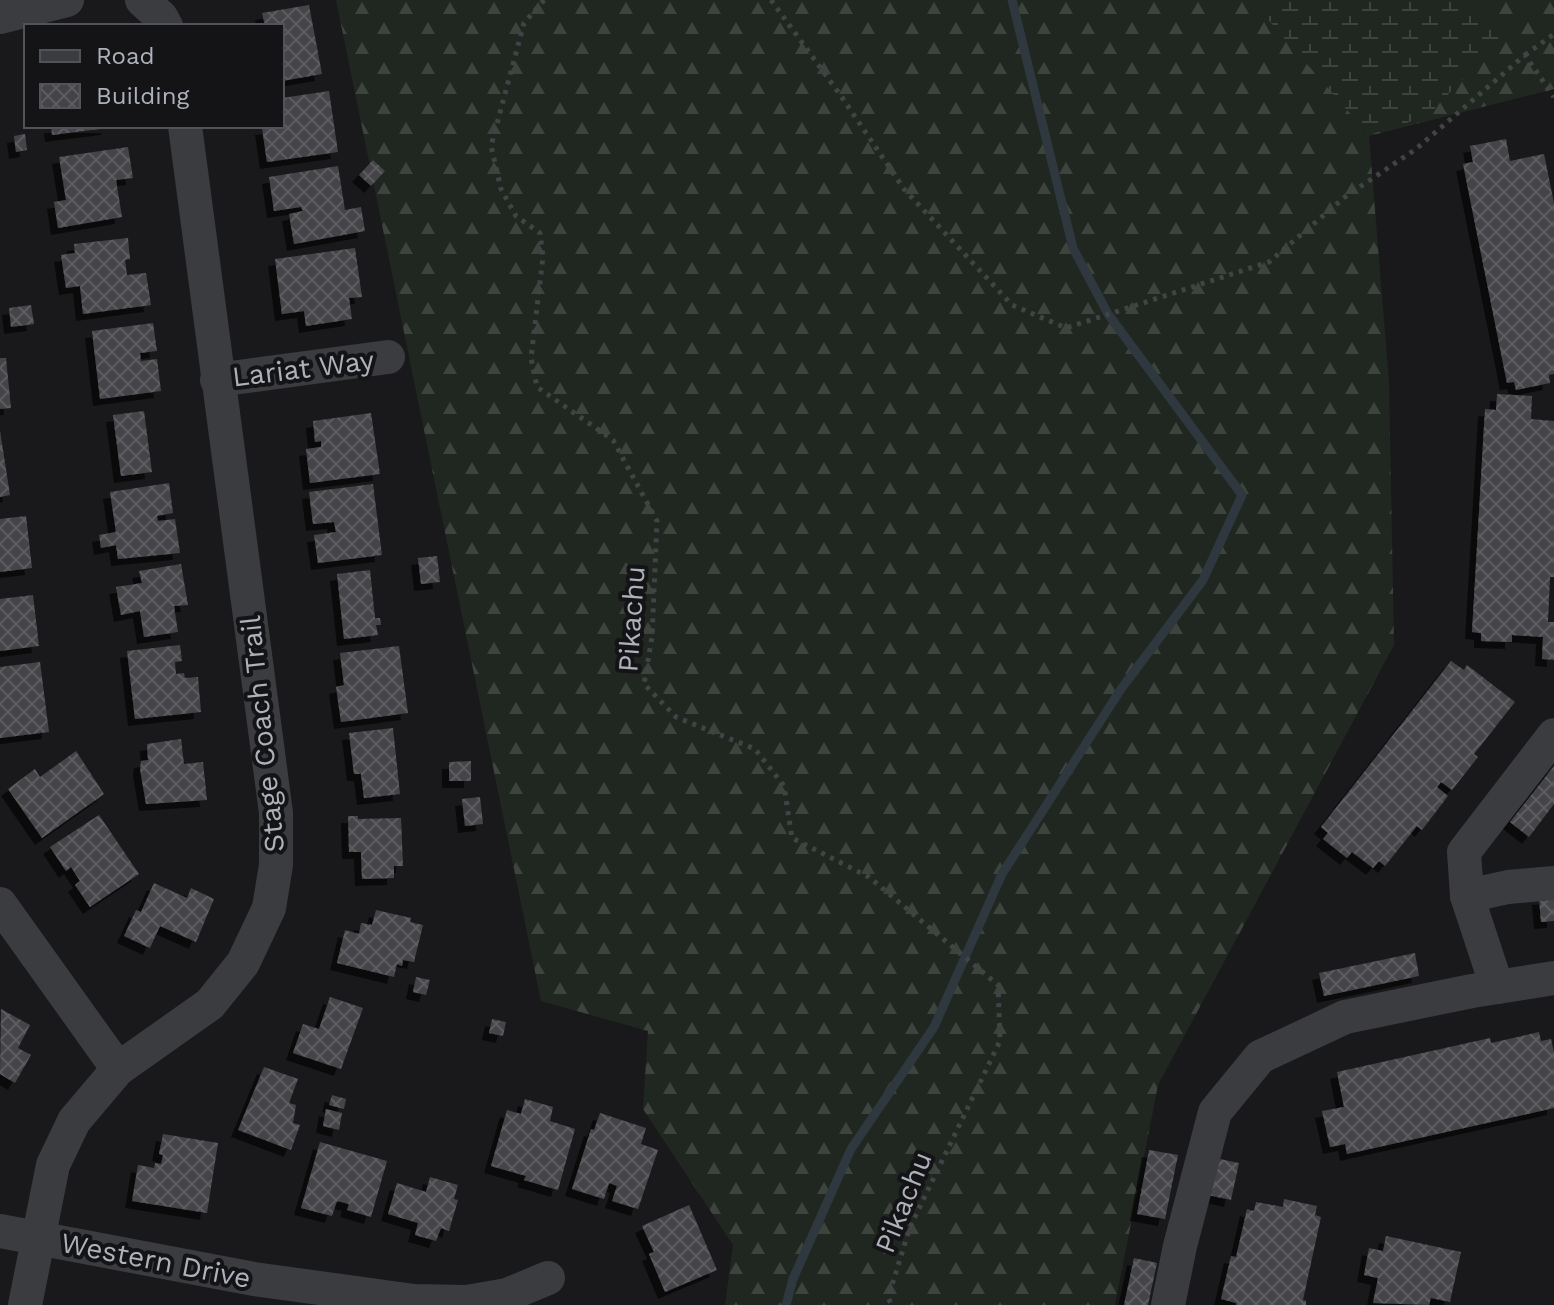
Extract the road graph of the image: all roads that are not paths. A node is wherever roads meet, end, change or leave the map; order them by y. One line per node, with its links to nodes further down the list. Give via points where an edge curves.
1 (67, 0): 3 (street)
2 (142, 0): 4 (street)
3 (0, 17)
4 (165, 24)
5 (185, 128): 7 (street, Stage Coach Trail)
6 (388, 357): 7 (street, Lariat Way)
7 (217, 380): 14 (street, Stage Coach Trail, via 276,813 276,865 269,908 243,963 210,1004)
8 (1554, 735): 10 (street, via 1464,852)
9 (1554, 883): 10 (street)
10 (1467, 896): 13 (street)
11 (0, 904): 14 (street)
12 (1554, 978): 13 (street)
13 (1497, 987): 19 (street, via 1345,1017 1260,1057 1215,1112)
14 (118, 1069): 16 (street, Stage Coach Trail, via 74,1121 53,1165)
15 (0, 1231): 16 (street, Western Drive)
16 (37, 1238): 17 (street, Western Drive, via 254,1279 414,1301 467,1302 507,1295); 18 (street, Stage Coach Trail)
17 (548, 1278)
18 (25, 1305)
19 (1168, 1305)

